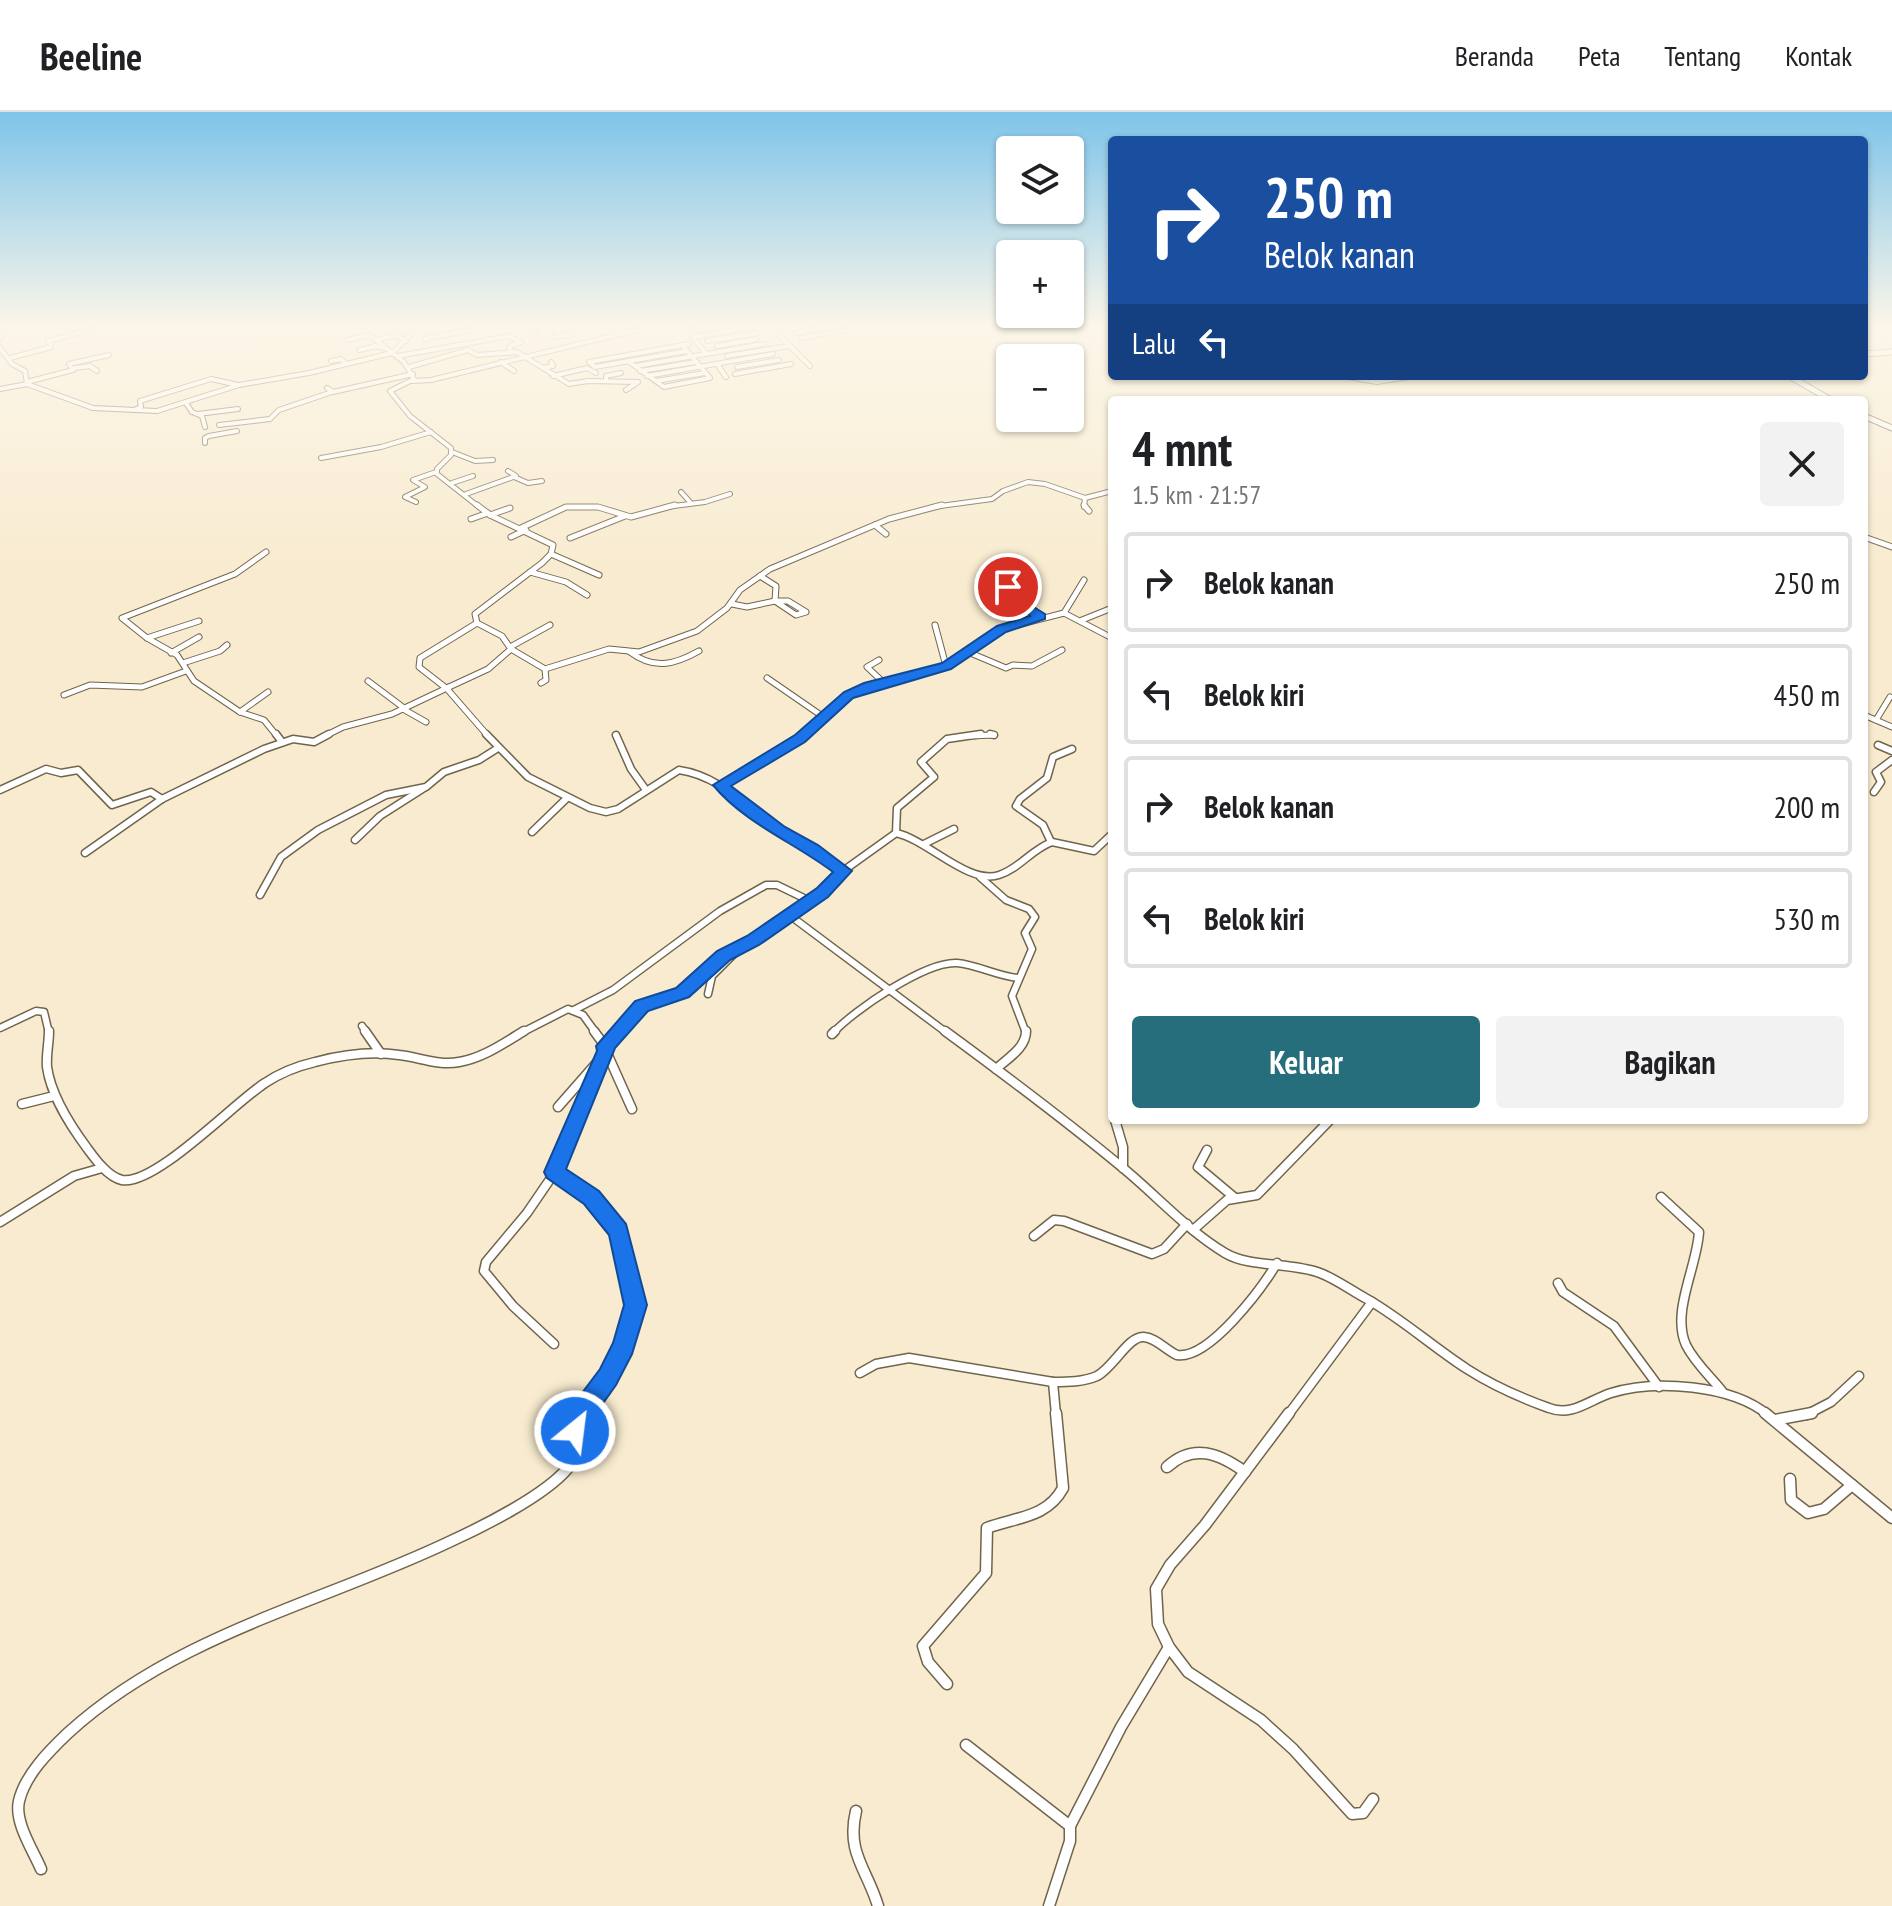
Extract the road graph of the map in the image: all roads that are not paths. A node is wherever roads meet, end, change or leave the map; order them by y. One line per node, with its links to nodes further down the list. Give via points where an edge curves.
1 (128, 411): 2 (street)
2 (132, 411): 3 (street)
3 (158, 411)
4 (191, 411): 8 (street)
5 (224, 411): 8 (street)
6 (278, 411): 14 (street, via 270,419 219,423)
7 (406, 411): 13 (street)
8 (198, 414): 10 (street)
9 (1868, 418): 11 (street)
10 (205, 427)
11 (1892, 428)
12 (237, 431): 14 (street)
13 (431, 432): 16 (street); 17 (street)
14 (218, 433): 15 (street, via 207,436)
15 (205, 443)
16 (452, 452): 18 (street, via 475,461); 20 (street)
17 (321, 458)
18 (493, 460)
19 (508, 471): 22 (street)
20 (436, 472): 24 (street); 30 (street, via 414,479 425,488 405,497)
21 (473, 476): 24 (street)
22 (514, 477): 23 (street); 27 (street)
23 (542, 481)
24 (452, 483): 27 (street)
25 (681, 492): 31 (street)
26 (1108, 492): 29 (street)
27 (466, 494): 34 (street)
28 (730, 494): 31 (street)
29 (1085, 498): 33 (street); 37 (street, via 1028,482 992,499 924,508)
30 (416, 502)
31 (690, 502): 35 (street)
32 (510, 508): 34 (street)
33 (1089, 511)
34 (489, 514): 36 (street); 38 (street)
35 (625, 516): 38 (street, via 598,507 566,507); 41 (street)
36 (471, 519)
37 (875, 525): 39 (street); 48 (street)
38 (524, 529): 40 (street); 45 (street, via 550,542)
39 (886, 534)
40 (511, 537)
41 (570, 538)
42 (1868, 538): 43 (street)
43 (1892, 547)
44 (266, 552): 64 (street, via 235,574 123,616)
45 (551, 554): 46 (street); 47 (street)
46 (530, 572): 51 (street, via 566,582); 59 (street, via 479,609)
47 (599, 575)
48 (760, 576): 52 (street, via 776,586); 53 (street, via 737,592)
49 (1084, 580): 55 (street)
50 (995, 583): 56 (street, via 1011,589 1027,609)
51 (587, 595)
52 (776, 601): 52 (street, via 796,615 806,612 788,601); 53 (street, via 747,607)
53 (732, 604): 69 (street, via 705,627)
54 (1108, 610): 57 (street)
55 (1064, 613): 56 (street); 57 (street)
56 (1041, 616): 70 (street, via 1002,629)
57 (1082, 620): 62 (street)
58 (199, 621): 64 (street)
59 (477, 623): 66 (street, via 497,632); 81 (street, via 420,658 419,667)
60 (550, 625): 66 (street)
61 (935, 625): 74 (street)
62 (1108, 636)
63 (199, 637): 71 (street)
64 (147, 638): 71 (street)
65 (227, 645): 73 (street)
66 (511, 647): 75 (street); 81 (street, via 488,669)
67 (1062, 650): 70 (street, via 1032,666 1006,668)
68 (699, 651): 69 (street, via 674,668 640,662)
69 (630, 652): 75 (street, via 609,649)
70 (968, 652): 74 (street)
71 (171, 653): 73 (street)
72 (879, 660): 79 (street, via 867,667)
73 (183, 663): 76 (street)
74 (946, 666): 79 (street)
75 (545, 669): 80 (street)
76 (186, 671): 83 (street, via 142,687 90,685); 86 (street)
77 (767, 678): 88 (street)
78 (368, 681): 85 (street)
79 (883, 682): 88 (street, via 849,695)
80 (541, 683)
81 (447, 687): 85 (street); 96 (street)
82 (268, 692): 86 (street)
83 (64, 695)
84 (1890, 697): 89 (street)
85 (404, 708): 90 (street); 94 (street, via 314,742)
86 (240, 712): 94 (street, via 264,720)
87 (1868, 717): 89 (street)
88 (825, 718): 100 (street, via 774,756)
89 (1876, 720): 91 (street)
90 (426, 722)
91 (1892, 727)
92 (616, 735): 103 (street)
93 (994, 735): 109 (street, via 947,739 921,762 934,777 897,808)
94 (282, 742): 106 (street)
95 (1878, 745): 98 (street)
96 (498, 748): 101 (street, via 444,772); 105 (street, via 528,777)
97 (1072, 749): 112 (street, via 1053,757 1047,778 1016,806 1043,825)
98 (1892, 751)
99 (1892, 760): 104 (street, via 1876,772 1881,782)
100 (721, 785): 103 (street, via 679,770); 115 (street, via 779,831)
101 (426, 787): 111 (street, via 380,816); 117 (street, via 386,795 318,830 281,857)
102 (0, 790): 106 (street, via 46,769 65,774 78,770 112,805 151,792)
103 (646, 790): 105 (street, via 606,812)
104 (1874, 792)
105 (567, 798): 108 (street)
106 (162, 799): 114 (street)
107 (954, 829): 113 (street)
108 (532, 832)
109 (896, 833): 113 (street); 115 (street)
110 (1108, 838): 112 (street, via 1094,851)
111 (355, 840)
112 (1051, 842): 116 (street, via 1001,874)
113 (924, 844): 116 (street)
114 (85, 853)
115 (843, 871): 118 (street)
116 (978, 876): 121 (street, via 1006,900 1033,912 1035,921 1025,933 1032,949)
117 (260, 895)
118 (810, 901): 119 (street); 124 (street, via 766,885 720,911 613,990)
119 (792, 912): 120 (street); 122 (street, via 802,925)
120 (743, 945): 123 (street, via 712,976); 128 (street, via 683,993 641,1006)
121 (1016, 978): 122 (street, via 949,963); 130 (street, via 1012,1001 1027,1036)
122 (890, 988): 127 (street, via 838,1024); 130 (street)
123 (708, 994)
124 (574, 1010): 128 (street, via 583,1015); 129 (street, via 526,1027 464,1061 436,1065)
125 (362, 1026): 129 (street)
126 (0, 1028): 131 (street, via 44,1012)
127 (832, 1034)
128 (605, 1050): 133 (street); 134 (street); 140 (street)
129 (381, 1054): 138 (street, via 303,1064 269,1081 134,1182 121,1181)
130 (996, 1069): 139 (street)
131 (54, 1096): 132 (street); 138 (street)
132 (22, 1104)
133 (558, 1107)
134 (632, 1109)
135 (1116, 1124): 139 (street)
136 (1326, 1124): 142 (street, via 1257,1195)
137 (1207, 1150): 142 (street, via 1198,1167)
138 (102, 1168): 143 (street, via 74,1176)
139 (1123, 1168): 144 (street)
140 (555, 1172): 149 (street, via 484,1271); 167 (street, via 591,1198 619,1230 636,1305 608,1377 575,1424 567,1470 479,1528 401,1565 238,1627 121,1689 94,1709 54,1746 19,1800 18,1814)
141 (1661, 1197): 154 (street, via 1699,1232 1684,1338)
142 (1235, 1198): 144 (street)
143 (0, 1222)
144 (1190, 1227): 145 (street, via 1152,1254 1064,1221 1054,1220); 146 (street, via 1237,1259)
145 (1034, 1236)
146 (1277, 1263): 148 (street, via 1320,1273); 152 (street, via 1249,1303 1197,1350 1178,1356 1140,1337 1132,1339 1097,1378)
147 (1558, 1283): 153 (street, via 1563,1292 1614,1326)
148 (1372, 1302): 153 (street, via 1469,1370 1556,1411 1568,1412 1611,1393); 157 (street)
149 (554, 1344)
150 (860, 1373): 152 (street, via 909,1358)
151 (1859, 1376): 155 (street, via 1810,1416)
152 (1053, 1382): 162 (street, via 1063,1488 1049,1509 987,1528 986,1573 927,1636 923,1647)
153 (1659, 1387): 154 (street)
154 (1722, 1391): 155 (street, via 1755,1404)
155 (1775, 1420): 159 (street)
156 (1167, 1467): 157 (street, via 1182,1454 1204,1450)
157 (1245, 1472): 161 (street, via 1156,1589 1158,1624)
158 (1790, 1479): 159 (street, via 1787,1496 1808,1513 1824,1509)
159 (1852, 1485): 160 (street)
160 (1892, 1518)
161 (1169, 1647): 164 (street, via 1188,1672 1261,1720 1293,1749 1352,1814 1363,1813); 166 (street)
162 (947, 1684)
163 (966, 1745): 166 (street)
164 (1373, 1799)
165 (856, 1811): 168 (street, via 851,1848)
166 (1070, 1826): 169 (street)
167 (41, 1869)
168 (878, 1906)
169 (1049, 1906)

